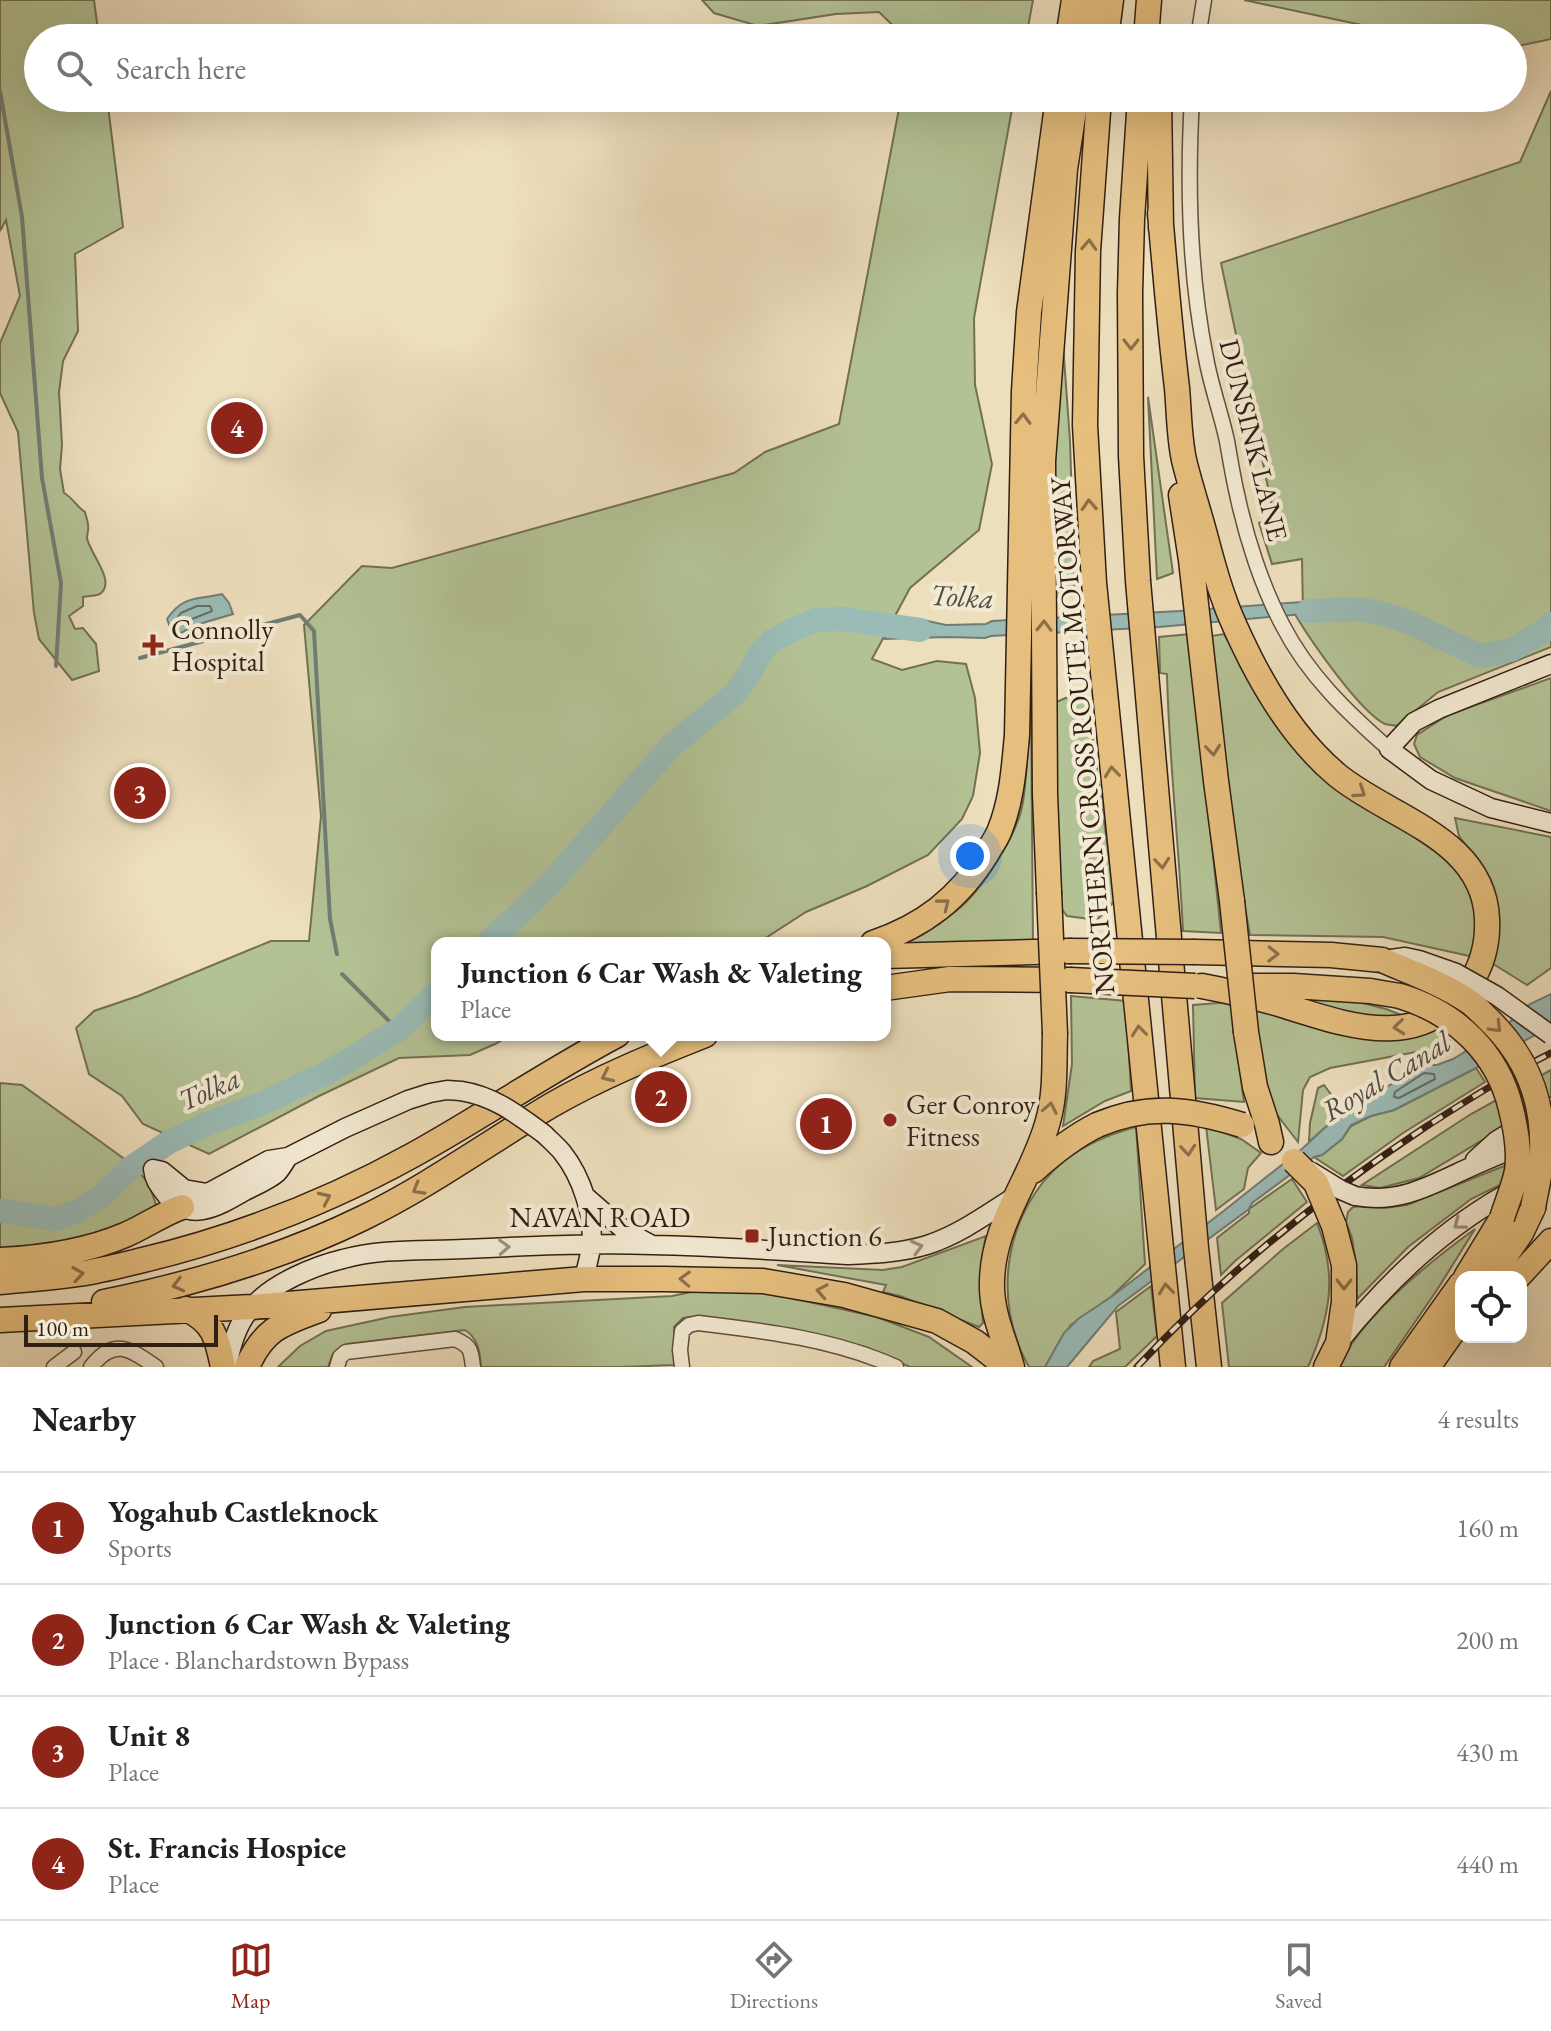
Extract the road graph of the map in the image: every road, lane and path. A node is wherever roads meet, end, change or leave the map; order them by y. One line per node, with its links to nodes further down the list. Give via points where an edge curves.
1 (1074, 0): 7 (highway)
2 (1091, 0): 8 (highway)
3 (1111, 0): 9 (highway)
4 (1149, 0): 10 (highway)
5 (1164, 0): 11 (highway)
6 (1204, 0): 12 (street)
7 (1070, 24)
8 (1087, 24)
9 (1108, 24)
10 (1147, 24)
11 (1163, 24)
12 (1200, 24)
13 (1056, 112): 23 (highway, one-way to 13, via 914,926 962,889 999,834 1014,778 1024,391 1029,312)
14 (1074, 112): 37 (highway, one-way to 14, bridge, via 1048,1120 1054,1090 1043,461)
15 (1098, 112): 69 (highway, NORTHERN CROSS ROUTE MOTORWAY, one-way to 15, via 1094,583 1085,425 1088,251)
16 (1139, 112): 70 (highway, one-way to 70, via 1130,293 1131,456)
17 (1159, 112): 19 (highway, via 1160,213 1184,458)
18 (1192, 112): 21 (street, DUNSINK LANE, via 1189,200 1195,295 1252,548 1268,594 1301,656 1321,683)
19 (1202, 558): 26 (highway, one-way to 26, via 1252,661 1312,753 1366,796 1442,840 1461,857 1478,882 1488,938 1461,995 1423,1023 1404,1028 1331,1020); 33 (highway, one-way to 33, bridge, via 1205,672 1246,1032 1255,1087)
20 (1551, 664): 21 (main road, via 1414,722)
21 (1389, 749): 22 (main road, via 1431,780 1491,808)
22 (1551, 823)
23 (887, 937)
24 (891, 956): 25 (highway, one-way to 25, bridge, via 1195,952)
25 (1382, 960): 28 (main road, bridge, via 1405,957 1456,973); 46 (highway, one-way to 46, bridge, via 1473,1004 1520,1057 1537,1096 1542,1156 1533,1208)
26 (1199, 986): 27 (highway, bridge, via 950,979); 45 (highway, bridge, via 1293,986 1400,996 1427,1007 1477,1042 1497,1068 1508,1095 1517,1131 1517,1170 1502,1218)
27 (891, 987)
28 (1551, 1035)
29 (606, 1041): 49 (highway, one-way to 29, via 120,1266 287,1216 410,1157)
30 (690, 1041): 54 (highway, one-way to 54, via 582,1088 419,1188 307,1243 134,1296)
31 (1551, 1107): 35 (main road, via 1496,1141)
32 (1551, 1137): 35 (main road)
33 (1281, 1150): 35 (main road, bridge, via 1355,1196 1407,1195); 37 (highway, bridge, via 1242,1125 1209,1114 1137,1112 1097,1125 1064,1144); 56 (highway, one-way to 56, bridge, via 1316,1183 1334,1226 1344,1265)
34 (288, 1157): 38 (main road, via 269,1160); 39 (main road, bridge, via 408,1100 447,1090 478,1093 544,1134 573,1169); 40 (main road, via 278,1172 210,1210)
35 (1464, 1170)
36 (1551, 1174): 56 (main road, one-way to 56, via 1503,1196 1433,1244)
37 (1020, 1188): 42 (main road, NAVAN ROAD, one-way to 37, via 847,1255 904,1251 954,1234); 68 (highway, via 996,1250 992,1287)
38 (207, 1193): 40 (main road); 40 (main road, via 184,1189 153,1169 172,1204)
39 (585, 1196): 42 (main road, via 624,1230); 43 (main road)
40 (182, 1207): 44 (highway, via 100,1245 42,1258)
41 (1551, 1241): 47 (highway)
42 (652, 1245): 43 (main road, NAVAN ROAD)
43 (591, 1246): 48 (main road); 52 (main road, NAVAN ROAD, one-way to 43, via 290,1280 346,1258)
44 (0, 1260)
45 (1470, 1271)
46 (1495, 1271)
47 (1524, 1271)
48 (584, 1279): 51 (highway); 68 (highway, one-way to 48, via 937,1321 844,1295 763,1281)
49 (0, 1282)
50 (1455, 1292): 72 (highway)
51 (416, 1293): 52 (highway); 63 (highway, via 320,1309 282,1324 259,1343)
52 (252, 1307): 53 (highway); 62 (main road, NAVAN ROAD)
53 (186, 1309): 54 (highway); 62 (highway, via 209,1325)
54 (0, 1319)
55 (1455, 1329): 73 (highway)
56 (1338, 1343): 71 (highway)
57 (1464, 1343): 74 (highway)
58 (74, 1352): 59 (street)
59 (58, 1366)
60 (91, 1367): 61 (street, via 113,1348 124,1348)
61 (156, 1367)
62 (225, 1367)
63 (247, 1367)
64 (337, 1367): 65 (street, via 346,1352 455,1339 470,1349)
65 (473, 1367)
66 (682, 1367): 67 (street, via 682,1331 698,1323 831,1344)
67 (896, 1367)
68 (1009, 1367)
69 (1173, 1367)
70 (1209, 1367)
71 (1326, 1367)
72 (1402, 1367)
73 (1428, 1367)
74 (1445, 1367)

